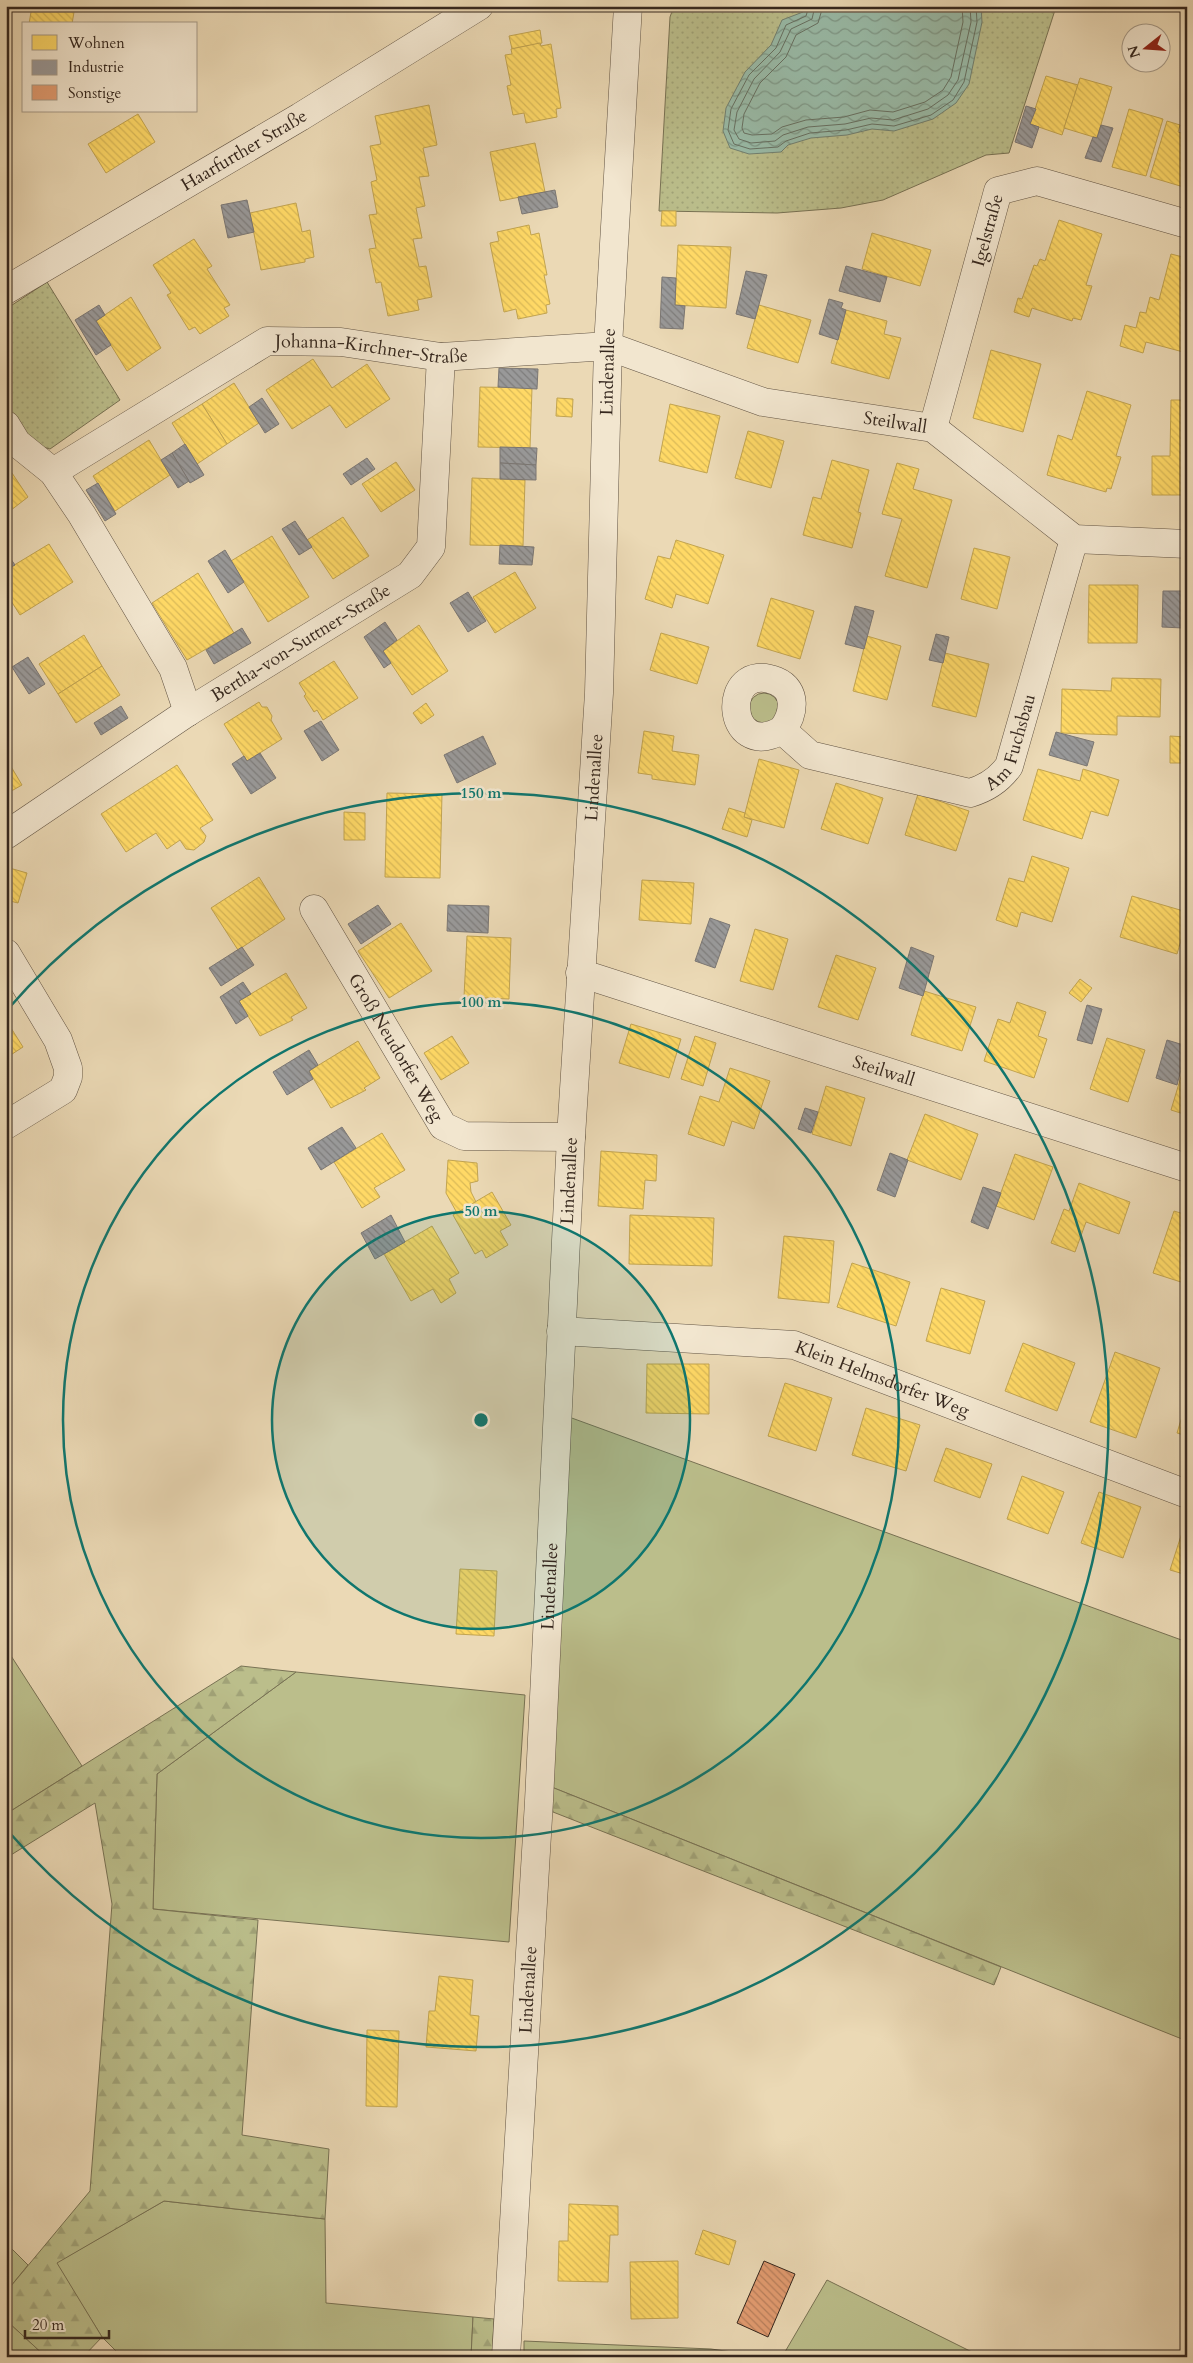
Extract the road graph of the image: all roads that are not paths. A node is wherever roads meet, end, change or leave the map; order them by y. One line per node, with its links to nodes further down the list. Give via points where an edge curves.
1 (479, 6): 4 (street, Haarfurther Straße, via 300,117)
2 (628, 6): 5 (street, Lindenallee)
3 (1187, 224): 8 (street, Igelstraße, via 1037,181 998,191)
4 (6, 290)
5 (608, 346): 6 (street, Johanna-Kirchner-Straße); 8 (street, Steilwall, via 763,402); 17 (street, Lindenallee, via 599,693)
6 (441, 357): 9 (street, Johanna-Kirchner-Straße, via 341,342 267,341); 12 (street, Bertha-von-Suttner-Straße, via 431,547 410,575)
7 (6, 425): 9 (street, via 17,443)
8 (933, 428): 10 (street, Steilwall)
9 (53, 472): 12 (street, via 173,668)
10 (1074, 539): 11 (street); 13 (street, Am Fuchsbau, via 1009,766 983,790 970,793 810,755)
11 (1187, 544)
12 (188, 712): 14 (street, Bertha-von-Suttner-Straße)
13 (782, 730)
14 (6, 835)
15 (314, 909): 19 (street, Groß Neudorfer Weg, via 443,1126 464,1136)
16 (6, 953): 18 (street, via 58,1040 68,1077 63,1090)
17 (580, 973): 19 (street, Lindenallee, via 580,1029); 20 (street, Steilwall)
18 (6, 1125)
19 (571, 1137): 21 (street, Lindenallee)
20 (1187, 1168)
21 (561, 1331): 22 (street, Klein Helmsdorfer Weg, via 794,1345); 23 (street, Lindenallee, via 538,1811)
22 (1187, 1494)
23 (506, 2357)

